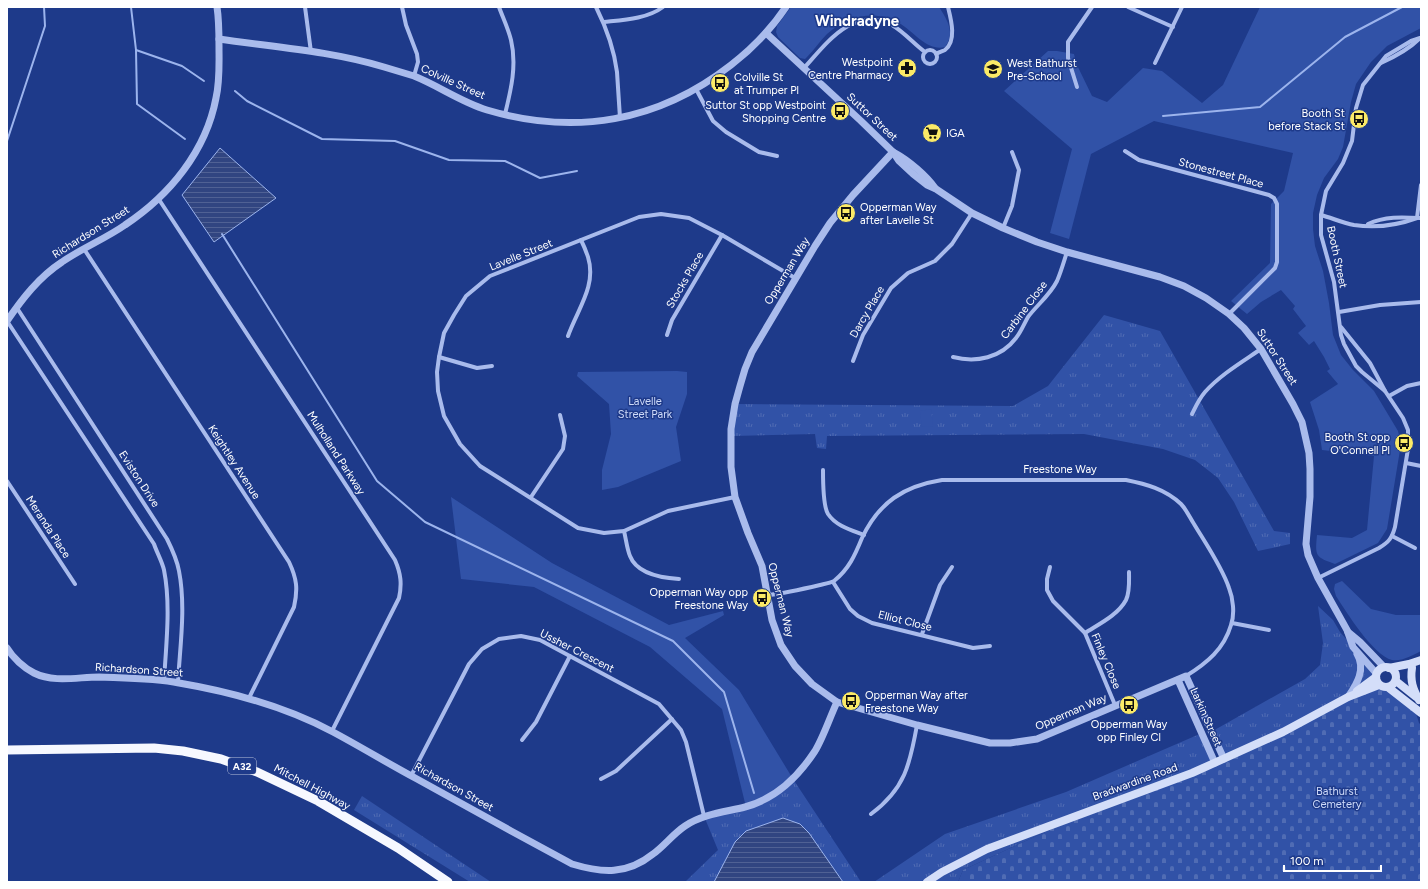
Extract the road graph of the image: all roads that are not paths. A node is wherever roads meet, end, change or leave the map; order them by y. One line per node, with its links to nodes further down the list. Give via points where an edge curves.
1 (217, 7): 15 (street, Richardson Street)
2 (305, 7): 17 (street)
3 (402, 7): 22 (street, via 417,54 418,62)
4 (499, 7): 25 (street, via 514,52 512,84)
5 (596, 7): 12 (street)
6 (663, 7): 12 (street, via 637,18)
7 (786, 7): 14 (street, Colville Street)
8 (948, 7): 19 (street, via 952,35 948,47)
9 (1092, 7): 23 (street, via 1068,42 1068,58)
10 (1128, 7): 13 (street)
11 (1182, 7): 13 (street)
12 (604, 22): 26 (street, via 617,72)
13 (1173, 27): 20 (street)
14 (766, 33): 21 (street, Suttor Street); 24 (street, Colville Street, via 741,57)
15 (219, 38): 17 (street, Colville Street); 32 (street, Richardson Street, via 219,71 213,114 189,164)
16 (1421, 38): 34 (street, Booth Street, via 1410,41 1386,56 1363,85 1356,108 1352,141 1326,191)
17 (311, 52): 22 (street, Colville Street, via 364,61)
18 (925, 52): 19 (street, via 931,50); 19 (street, via 924,60 929,64 937,60); 21 (street, via 892,25 868,20 843,28)
19 (936, 54)
20 (1155, 63)
21 (804, 68): 28 (street, Suttor Street)
22 (414, 76): 25 (street, Colville Street, via 472,105)
23 (1077, 87)
24 (696, 89): 26 (street, Colville Street, via 670,103); 30 (street, via 713,121 726,132 759,152)
25 (505, 114): 26 (street, Colville Street, via 531,120 562,122)
26 (620, 118)
27 (1125, 151): 45 (street, Stonestreet Place, via 1139,160 1269,195 1278,204 1275,268)
28 (893, 152): 33 (street, Suttor Street, via 899,161 927,185); 41 (street, Opperman Way, via 830,223)
29 (1012, 152): 36 (street, via 1019,170 1012,206)
30 (777, 156)
31 (1421, 185): 35 (street)
32 (158, 198): 39 (street, Richardson Street, via 126,225); 106 (street, Mulholland Parkway, via 399,568 401,584 398,598)
33 (972, 213): 36 (street, Suttor Street); 53 (street, Darcy Place, via 952,244 935,261 908,274 891,288 863,335)
34 (1321, 215): 35 (street, via 1366,225 1389,218); 44 (street, Booth Street, via 1321,235)
35 (1419, 218)
36 (1003, 228): 40 (street, Suttor Street)
37 (722, 235): 38 (street, Lavelle Street, via 689,218 661,214 639,218); 41 (street, Lavelle Street); 48 (street, Stocks Place, via 672,320)
38 (581, 240): 49 (street, via 589,259 590,283); 51 (street, Lavelle Street, via 490,276 466,296 454,314 444,333)
39 (84, 249): 43 (street, Richardson Street, via 61,262 43,277); 99 (street, Keightley Avenue, via 294,573 297,594 294,607)
40 (1067, 252): 45 (street, Suttor Street, via 1184,286); 52 (street, Carbine Close, via 1057,281 1028,317 1017,338 1006,349 991,357 966,360)
41 (795, 278): 65 (street, Opperman Way, via 748,362 735,404 730,448)
42 (1421, 302): 44 (street)
43 (16, 307): 46 (street, Richardson Street); 95 (street, Eviston Drive, via 165,534 178,569 181,586)
44 (1339, 312): 47 (street, Booth Street)
45 (1229, 314): 50 (street, Suttor Street)
46 (7, 321): 94 (street, Eviston Drive, via 154,544 166,586)
47 (1340, 326): 56 (street, Booth Street, via 1370,363); 56 (street, Booth Street, via 1344,344 1356,366)
48 (667, 335)
49 (568, 336)
50 (1261, 349): 58 (street, via 1232,368 1205,392); 73 (street, Suttor Street, via 1294,404 1305,434 1310,469 1306,544)
51 (439, 357): 54 (street, via 477,368); 64 (street, Lavelle Street, via 438,391 444,416 460,444 480,466)
52 (953, 357)
53 (853, 361)
54 (492, 366)
55 (1421, 383): 57 (street, via 1407,386)
56 (1385, 391): 57 (street, Booth Street)
57 (1389, 396): 60 (street, Booth Street, via 1408,430)
58 (1192, 414)
59 (560, 415): 64 (street, via 565,436 563,449)
60 (1406, 463): 61 (street); 68 (street, Booth Street)
61 (1421, 466)
62 (823, 470): 67 (street, via 823,490 828,514 841,526)
63 (7, 481): 76 (street, Meranda Place)
64 (531, 497): 66 (street, Lavelle Street, via 578,528 604,533)
65 (735, 497): 66 (street, Lavelle Street, via 668,510); 77 (street, Opperman Way, via 762,566)
66 (624, 531): 74 (street, via 634,564 662,578)
67 (864, 535): 75 (street, Freestone Way, via 849,566); 78 (street, Freestone Way, via 876,515 890,500 927,482 1126,480 1144,483 1164,491 1182,504 1223,573 1229,588 1233,611)
68 (1392, 536): 69 (street); 73 (street, via 1388,543)
69 (1415, 548)
70 (952, 567): 82 (street, via 940,585)
71 (1050, 567): 81 (street, Finley Close, via 1046,590 1052,601)
72 (1129, 572): 81 (street, via 1126,600 1115,613)
73 (1318, 578): 80 (street, Suttor Street)
74 (680, 579)
75 (833, 582): 77 (street); 82 (street, Elliot Close, via 850,609 858,616 872,623)
76 (75, 584)
77 (769, 595): 101 (street, Opperman Way, via 772,620 781,645 808,680)
78 (1232, 623): 79 (street); 91 (street, Freestone Way, via 1217,652)
79 (1269, 630)
80 (1347, 630): 84 (street, Suttor Street); 88 (street, Suttor Street)
81 (1085, 633): 102 (street, Finley Close)
82 (922, 634): 83 (street, Elliot Close, via 973,648)
83 (990, 646)
84 (1353, 647): 90 (street, Suttor Street); 98 (street, via 1360,658 1360,674)
85 (7, 648): 94 (street, Richardson Street, via 34,673 46,677)
86 (570, 656): 104 (street, Ussher Crescent, via 659,704); 107 (street, via 536,722); 111 (street, Ussher Crescent, via 540,640 521,636 499,639 482,649 469,664)
87 (1420, 660): 88 (main road); 89 (main road)
88 (1386, 668): 90 (main road, via 1379,670); 93 (main road, via 1395,672)
89 (1412, 668): 93 (main road); 100 (main road, via 1412,686)
90 (1376, 675): 96 (main road); 98 (main road, Bradwardine Road)
91 (1186, 676): 92 (street, Freestone Way); 109 (street, Larkin Street)
92 (1178, 680): 102 (street, Opperman Way); 110 (street, Larkin Street)
93 (1396, 680): 97 (main road); 100 (main road)
94 (164, 681): 95 (street, Richardson Street)
95 (178, 682): 99 (street, Richardson Street)
96 (1379, 686): 97 (main road); 98 (main road, Bradwardine Road)
97 (1389, 688): 103 (main road)
98 (1348, 697): 109 (main road, Bradwardine Road, via 1283,732)
99 (249, 698): 106 (street, Richardson Street)
100 (1420, 701)
101 (837, 702): 105 (street, Opperman Way); 114 (street, Richardson Street, via 815,751 793,779 764,801)
102 (1115, 705): 105 (street, Opperman Way, via 1037,739 1010,743 990,743)
103 (1421, 713)
104 (672, 719): 112 (street, via 616,771); 114 (street, Ussher Crescent, via 686,742)
105 (917, 725): 113 (street, via 911,759 902,781 885,803)
106 (332, 731): 111 (street, Richardson Street)
107 (522, 740)
108 (7, 750): 115 (highway, Mitchell Highway / A32, via 154,748 221,759 257,772 318,801 398,848)
109 (1224, 759): 110 (main road, Bradwardine Road)
110 (1215, 763): 116 (main road, Bradwardine Road, via 987,849)
111 (411, 776): 114 (street, Richardson Street, via 572,864 592,870 614,871 636,865 652,855 685,826)
112 (601, 779)
113 (871, 814)
114 (704, 816)
115 (448, 882)
116 (927, 882)

